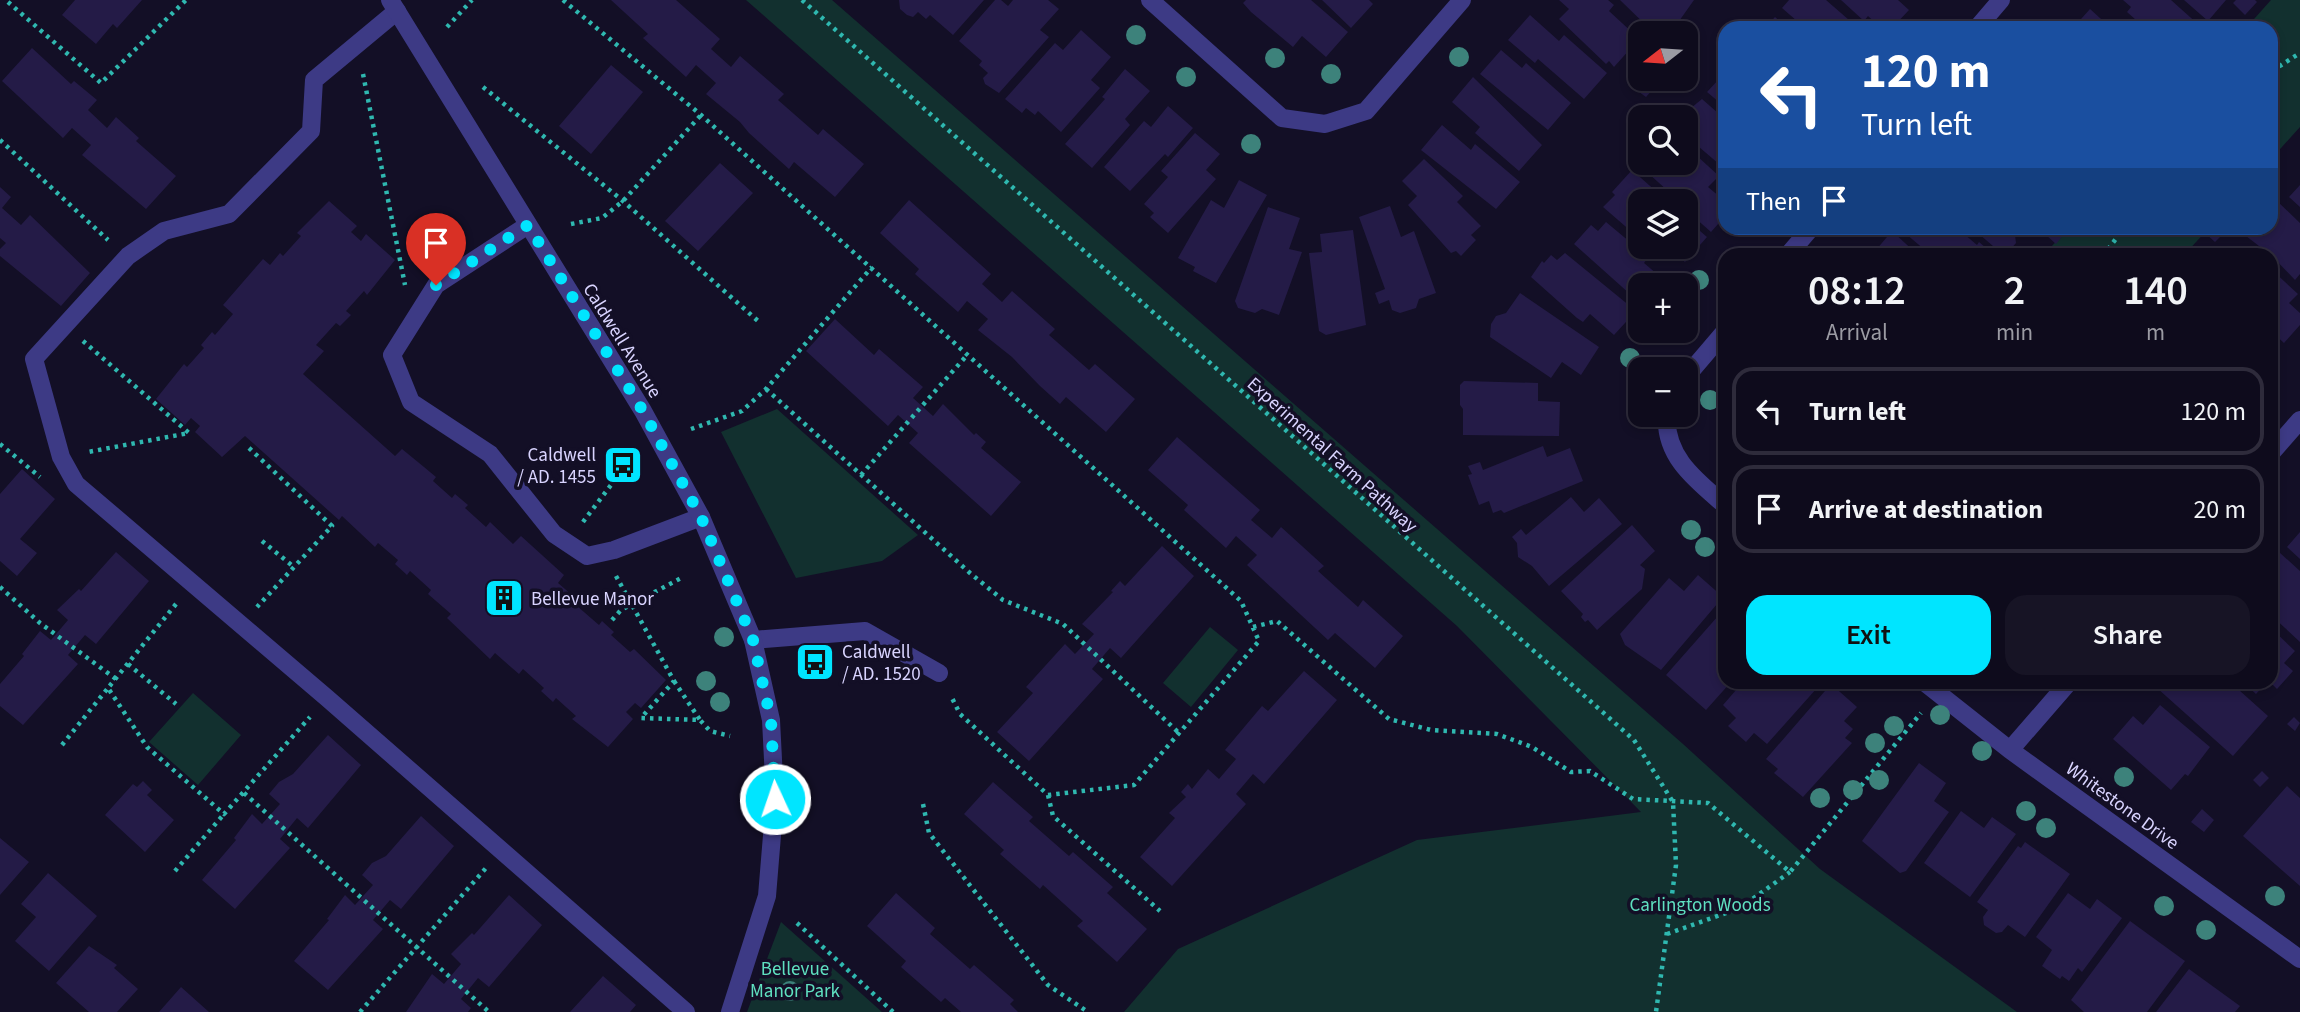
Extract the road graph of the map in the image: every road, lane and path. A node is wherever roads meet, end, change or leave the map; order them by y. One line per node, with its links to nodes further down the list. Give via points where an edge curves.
1 (186, 0): 8 (path, via 102,83)
2 (472, 0): 11 (path)
3 (563, 0): 16 (path)
4 (802, 0): 69 (path, Experimental Farm Pathway, via 1634,740)
5 (1150, 0): 6 (street, via 1282,118 1325,124 1366,111)
6 (1462, 0)
7 (2001, 0): 10 (street)
8 (8, 2)
9 (393, 6): 12 (street); 20 (street, Caldwell Avenue)
10 (1984, 21)
11 (447, 27)
12 (360, 42): 24 (path, via 366,97); 25 (street, via 314,80 310,131 229,214 155,237 128,257)
13 (2300, 53): 14 (path)
14 (2278, 67)
15 (483, 87): 18 (path)
16 (701, 115): 18 (path); 22 (path)
17 (0, 140): 21 (path)
18 (623, 201): 19 (path, via 602,218); 23 (path)
19 (571, 224)
20 (528, 225): 24 (street, via 436,285); 39 (street, Caldwell Avenue, via 643,411)
21 (106, 238)
22 (872, 267): 27 (path); 29 (path)
23 (758, 321)
24 (413, 323): 41 (street, via 392,355 411,402 490,454 554,534)
25 (66, 327): 35 (street, via 34,359); 35 (path, via 189,433)
26 (1718, 339): 28 (street)
27 (968, 354): 37 (path); 50 (path, via 1241,601)
28 (1698, 363)
29 (766, 389): 32 (path, via 742,411); 37 (path)
30 (2300, 420): 33 (street)
31 (1666, 427): 38 (street, via 1681,467)
32 (691, 429)
33 (2278, 445)
34 (249, 448): 43 (path, via 332,526)
35 (61, 457): 45 (street, via 76,484)
36 (621, 472): 41 (path)
37 (861, 475): 63 (path, via 1003,600 1063,624)
38 (1718, 499)
39 (701, 517): 42 (street); 51 (street, Caldwell Avenue)
40 (262, 541): 43 (path)
41 (569, 545): 42 (street, via 587,556)
42 (603, 553): 47 (path)
43 (294, 567): 49 (path)
44 (683, 577): 47 (path)
45 (192, 584): 49 (street); 52 (path)
46 (0, 587): 54 (path)
47 (631, 604): 48 (path); 55 (path)
48 (612, 620)
49 (240, 625): 60 (street)
50 (1253, 627): 63 (path, via 1259,640); 69 (path, via 1277,621 1389,719 1431,730 1497,734 1532,747 1571,772 1590,771 1633,799)
51 (753, 640): 53 (street, via 865,631); 83 (street, Caldwell Avenue, via 771,720 775,799 767,896)
52 (128, 664): 54 (path); 61 (path)
53 (939, 673): 68 (path, via 960,714)
54 (116, 679): 56 (path)
55 (674, 681): 62 (path); 62 (path, via 640,718)
56 (108, 688): 65 (path); 71 (path, via 147,747)
57 (1930, 689): 74 (path)
58 (1932, 689): 66 (street, Whitestone Drive)
59 (2063, 689): 66 (street)
60 (327, 698): 67 (path); 72 (street)
61 (176, 704)
62 (700, 720): 64 (path, via 710,731)
63 (1179, 733): 68 (path, via 1134,785)
64 (730, 736)
65 (62, 745)
66 (2010, 750): 79 (street, Whitestone Drive)
67 (244, 793): 71 (path); 78 (path)
68 (1048, 795): 75 (path, via 1053,816)
69 (1673, 802): 74 (path, via 1708,803); 77 (path, Experimental Farm Pathway, via 1676,865)
70 (923, 804): 85 (path, via 929,833 1048,985)
71 (224, 814): 73 (path)
72 (501, 851): 78 (path); 82 (street)
73 (175, 871)
74 (1790, 872): 77 (path, via 1740,908)
75 (1160, 911)
76 (797, 923): 84 (path)
77 (1667, 934): 86 (path, Experimental Farm Pathway)
78 (418, 946): 80 (path); 81 (path)
79 (2300, 959)
80 (360, 1012)
81 (489, 1012)
82 (686, 1012)
83 (730, 1012)
84 (893, 1012)
85 (1088, 1012)
86 (1656, 1012)

